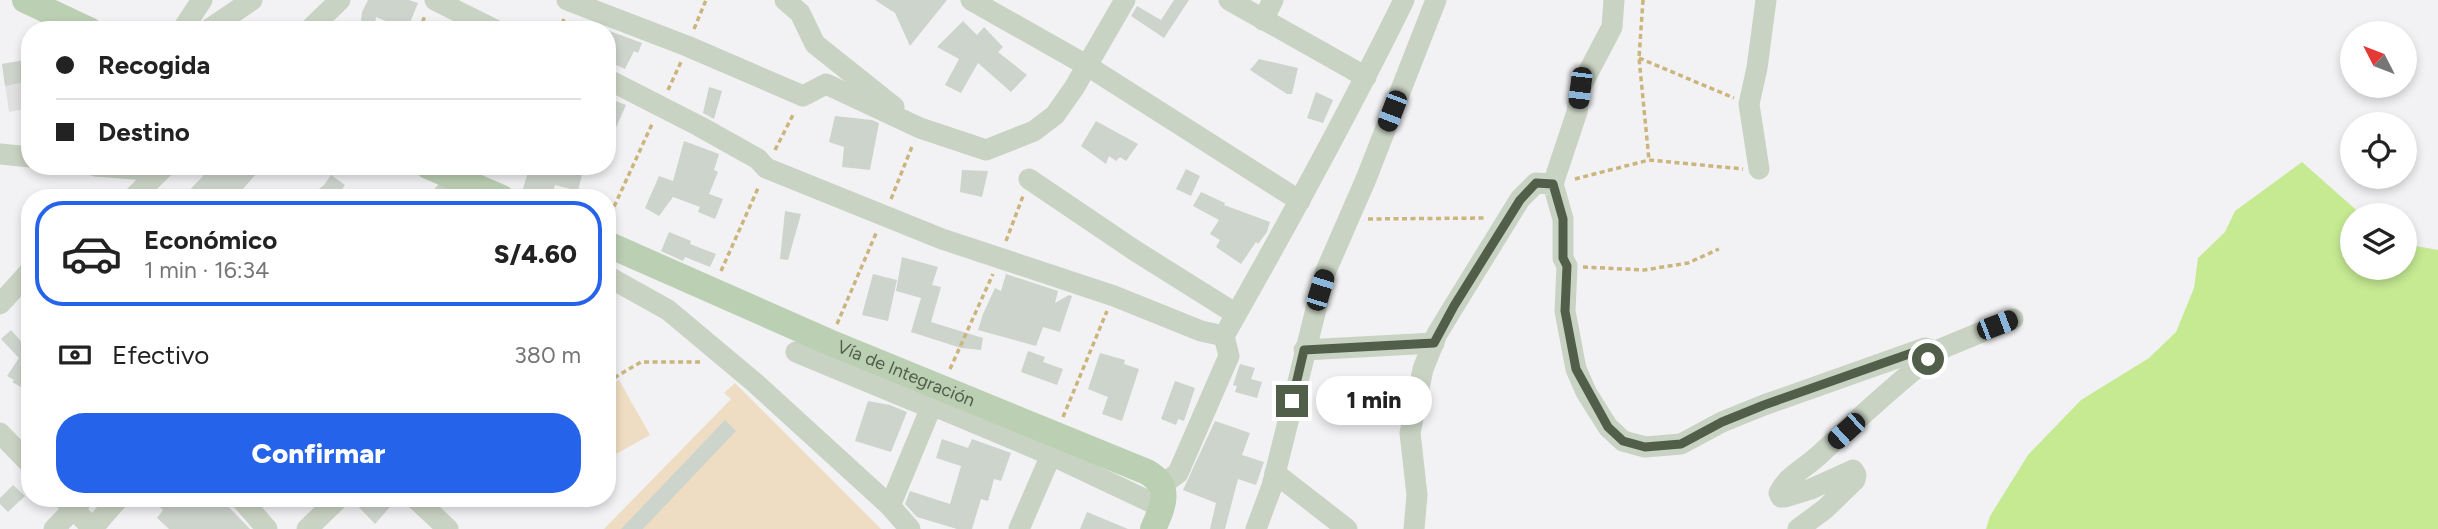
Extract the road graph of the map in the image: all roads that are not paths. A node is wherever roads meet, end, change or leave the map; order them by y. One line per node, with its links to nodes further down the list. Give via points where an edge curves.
1 (202, 0): 18 (street)
2 (252, 0): 19 (street)
3 (340, 0): 20 (street)
4 (435, 0): 21 (street)
5 (567, 0): 25 (street, via 803,96 826,84)
6 (785, 0): 25 (street, via 800,13 815,44)
7 (971, 0): 22 (street)
8 (1125, 0): 22 (street)
9 (1229, 0): 16 (street)
10 (1273, 0): 16 (street)
11 (1404, 0): 23 (street)
12 (1436, 0): 44 (street, via 1325,273)
13 (1614, 0): 32 (street, via 1612,27 1580,88 1577,112)
14 (1766, 0): 28 (street, via 1749,104)
15 (41, 4): 17 (main road)
16 (1263, 20): 23 (street)
17 (72, 21)
18 (188, 21)
19 (221, 21)
20 (318, 21)
21 (477, 21)
22 (1086, 65): 25 (street, via 1055,115 1008,143 986,150); 35 (street)
23 (1366, 77): 35 (street)
24 (616, 84): 42 (street, via 758,159 766,168 942,239)
25 (920, 128)
26 (0, 154): 27 (street)
27 (21, 156)
28 (1759, 169)
29 (157, 175): 34 (street)
30 (436, 175): 33 (main road)
31 (1029, 179): 40 (street)
32 (1553, 184): 43 (street, via 1536,183 1520,200); 46 (street, via 1563,219 1565,311 1576,369 1608,427 1623,441 1645,447 1681,444 1764,405 1926,348)
33 (448, 188)
34 (142, 189)
35 (1300, 201): 40 (street)
36 (616, 248): 47 (main road, Vía de Integración, via 829,342)
37 (21, 281): 39 (street)
38 (616, 281): 52 (street, via 668,310)
39 (0, 304)
40 (1236, 314): 42 (street)
41 (2013, 319): 46 (street)
42 (1224, 336): 59 (street, via 1229,356)
43 (1434, 343): 44 (street); 69 (street, via 1423,369 1410,433 1417,495)
44 (1304, 350): 51 (street)
45 (796, 352): 47 (street, via 923,405)
46 (1931, 353): 70 (street, via 1780,489 1785,497 1853,470 1856,475 1825,509)
47 (937, 396): 49 (main road, Vía de Integración); 52 (street)
48 (0, 433): 50 (street)
49 (1053, 445): 59 (main road, Vía de Integración, via 1147,472); 66 (street)
50 (21, 455)
51 (1275, 473): 67 (street); 68 (street)
52 (890, 506): 65 (street)
53 (70, 507): 60 (street)
54 (78, 507): 61 (street)
55 (111, 507): 61 (street)
56 (248, 507): 62 (street)
57 (330, 507): 63 (street)
58 (425, 507): 64 (street)
59 (1159, 507)
60 (54, 529)
61 (93, 529)
62 (267, 529)
63 (307, 529)
64 (448, 529)
65 (910, 529)
66 (1019, 529)
67 (1256, 529)
68 (1348, 529)
69 (1414, 529)
70 (1798, 529)

